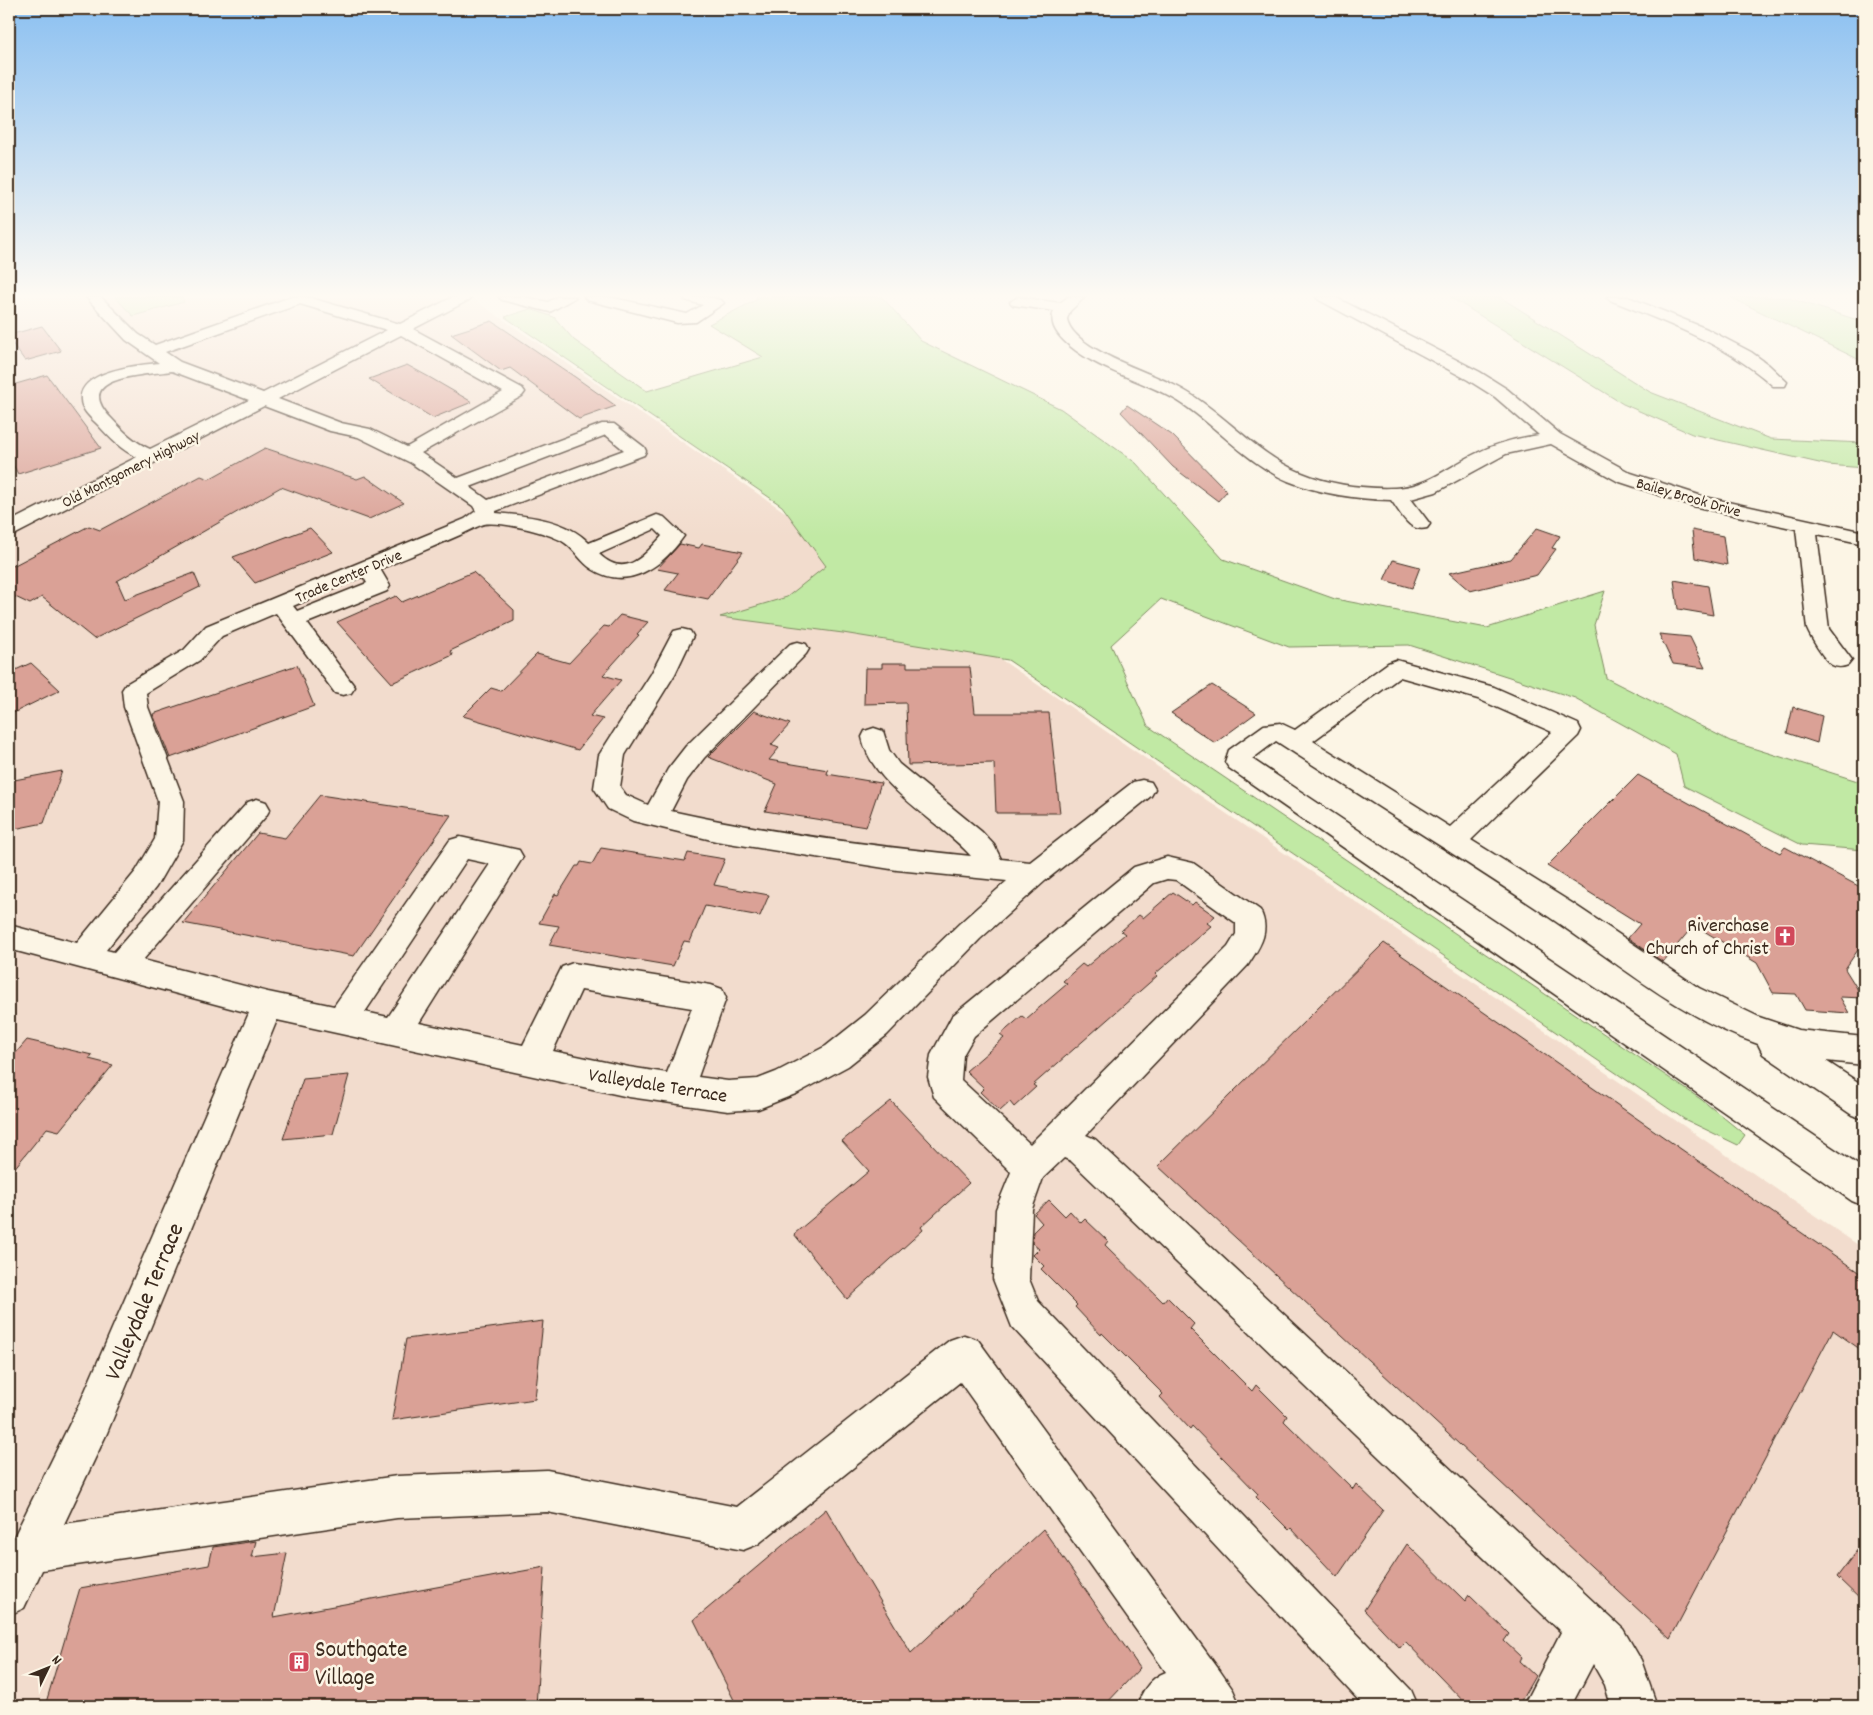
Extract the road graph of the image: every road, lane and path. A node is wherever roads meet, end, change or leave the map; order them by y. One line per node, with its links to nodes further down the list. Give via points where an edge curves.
1 (109, 377): 12 (street, via 90,390 88,399 92,408 127,446)
2 (203, 377): 9 (street)
3 (307, 377): 9 (street, Old Montgomery Highway)
4 (489, 377): 11 (street, via 516,392)
5 (1144, 377): 14 (street, via 1205,410 1275,467 1342,490)
6 (1476, 377): 10 (street, Bailey Brook Drive, via 1501,393)
7 (1774, 377): 8 (street)
8 (1779, 382)
9 (262, 400): 11 (street, via 336,427 364,433); 12 (street, Old Montgomery Highway)
10 (1554, 438): 14 (street, via 1504,448 1428,488); 17 (street, Bailey Brook Drive, via 1604,467 1646,486)
11 (407, 454): 13 (street)
12 (152, 456): 18 (street, Old Montgomery Highway)
13 (457, 485): 15 (street); 15 (street, via 608,428 637,451)
14 (1397, 494): 16 (street)
15 (483, 513): 20 (street, Trade Center Drive, via 552,529 572,538); 21 (street, Trade Center Drive)
16 (1420, 524)
17 (1806, 526): 19 (street, Bailey Brook Drive); 26 (street, via 1818,629)
18 (9, 530)
19 (1864, 538)
20 (586, 552)
21 (367, 566): 22 (street, Trade Center Drive); 23 (street, via 379,586)
22 (280, 603): 23 (street); 37 (street, Trade Center Drive, via 214,631 192,655 134,690 136,707 171,801 169,840 146,879)
23 (293, 621): 27 (street)
24 (682, 636): 32 (street, via 663,674 612,755 607,788 618,802)
25 (798, 649): 32 (street, via 695,752 677,774)
26 (1840, 660)
27 (343, 687)
28 (874, 737): 34 (street, via 877,751 890,770 972,839)
29 (1297, 741): 33 (street); 33 (street, via 1396,668 1486,693 1569,730); 49 (street, via 1273,731 1238,756 1238,762)
30 (1142, 789): 35 (street, Valleydale Terrace)
31 (258, 809): 38 (street)
32 (655, 817): 34 (street, via 716,831 887,857)
33 (1452, 841): 41 (street, via 1688,997)
34 (993, 869): 35 (street)
35 (1035, 873): 45 (street, Valleydale Terrace, via 970,931 876,1025 837,1056 787,1084 758,1094 728,1096)
36 (9, 936): 37 (street, Valleydale Terrace)
37 (84, 956): 38 (street, Valleydale Terrace)
38 (120, 966): 39 (street, Valleydale Terrace)
39 (268, 1004): 40 (street, Valleydale Terrace); 50 (street, Valleydale Terrace, via 93,1420)
40 (342, 1020): 42 (street, Valleydale Terrace); 42 (street, via 460,847 509,857)
41 (1750, 1028): 43 (street, via 1798,1044); 46 (street)
42 (396, 1032): 44 (street, Valleydale Terrace)
43 (1864, 1051)
44 (532, 1061): 45 (street, Valleydale Terrace); 45 (street, via 573,976 711,998)
45 (677, 1090)
46 (1864, 1104)
47 (1059, 1140): 48 (street); 48 (street, via 1238,956 1251,936 1250,918 1183,871 1167,868 1144,875 963,1026 949,1048 942,1068 946,1087); 52 (street, via 1083,1150)
48 (1030, 1167): 55 (street, via 1014,1209 1011,1279 1025,1314)
49 (1864, 1190)
50 (29, 1551): 51 (street, Valleydale Terrace); 53 (street, via 397,1497 547,1491 743,1529 964,1354)
51 (9, 1592)
52 (1588, 1627): 56 (street); 57 (street, via 1607,1645 1626,1676)
53 (1211, 1697): 54 (street, via 1175,1691)
54 (1160, 1706)
55 (1395, 1706)
56 (1546, 1706)
57 (1634, 1706)

